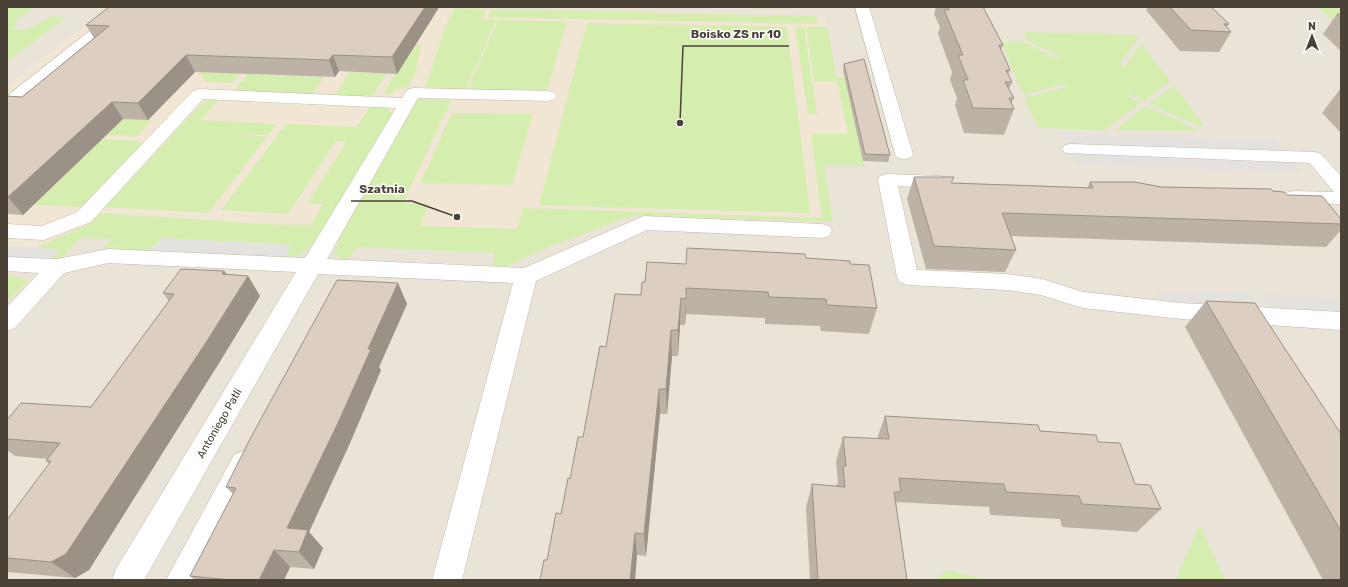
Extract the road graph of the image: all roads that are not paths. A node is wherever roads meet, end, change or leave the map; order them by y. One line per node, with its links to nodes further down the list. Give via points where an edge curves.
1 (129, 7): 5 (street)
2 (862, 7): 7 (street)
3 (549, 96): 4 (street, via 412,93)
4 (407, 103): 12 (street, via 199,94 84,217 44,233); 15 (street, Antoniego Patli)
5 (7, 104)
6 (1071, 149): 9 (street, via 1314,158)
7 (904, 154)
8 (959, 183): 18 (street, via 887,180 908,277 1007,282 1042,287 1083,300 1181,311)
9 (1341, 188)
10 (1273, 196): 11 (street)
11 (1341, 198)
12 (7, 231)
13 (822, 231): 17 (street, via 644,223)
14 (7, 264): 16 (street)
15 (311, 265): 16 (street, via 108,256); 17 (street, via 341,278); 21 (street, Antoniego Patli)
16 (57, 267): 19 (street)
17 (526, 276): 23 (street)
18 (1341, 321)
19 (7, 322)
20 (254, 441): 22 (street)
21 (127, 580)
22 (181, 580)
23 (447, 580)

